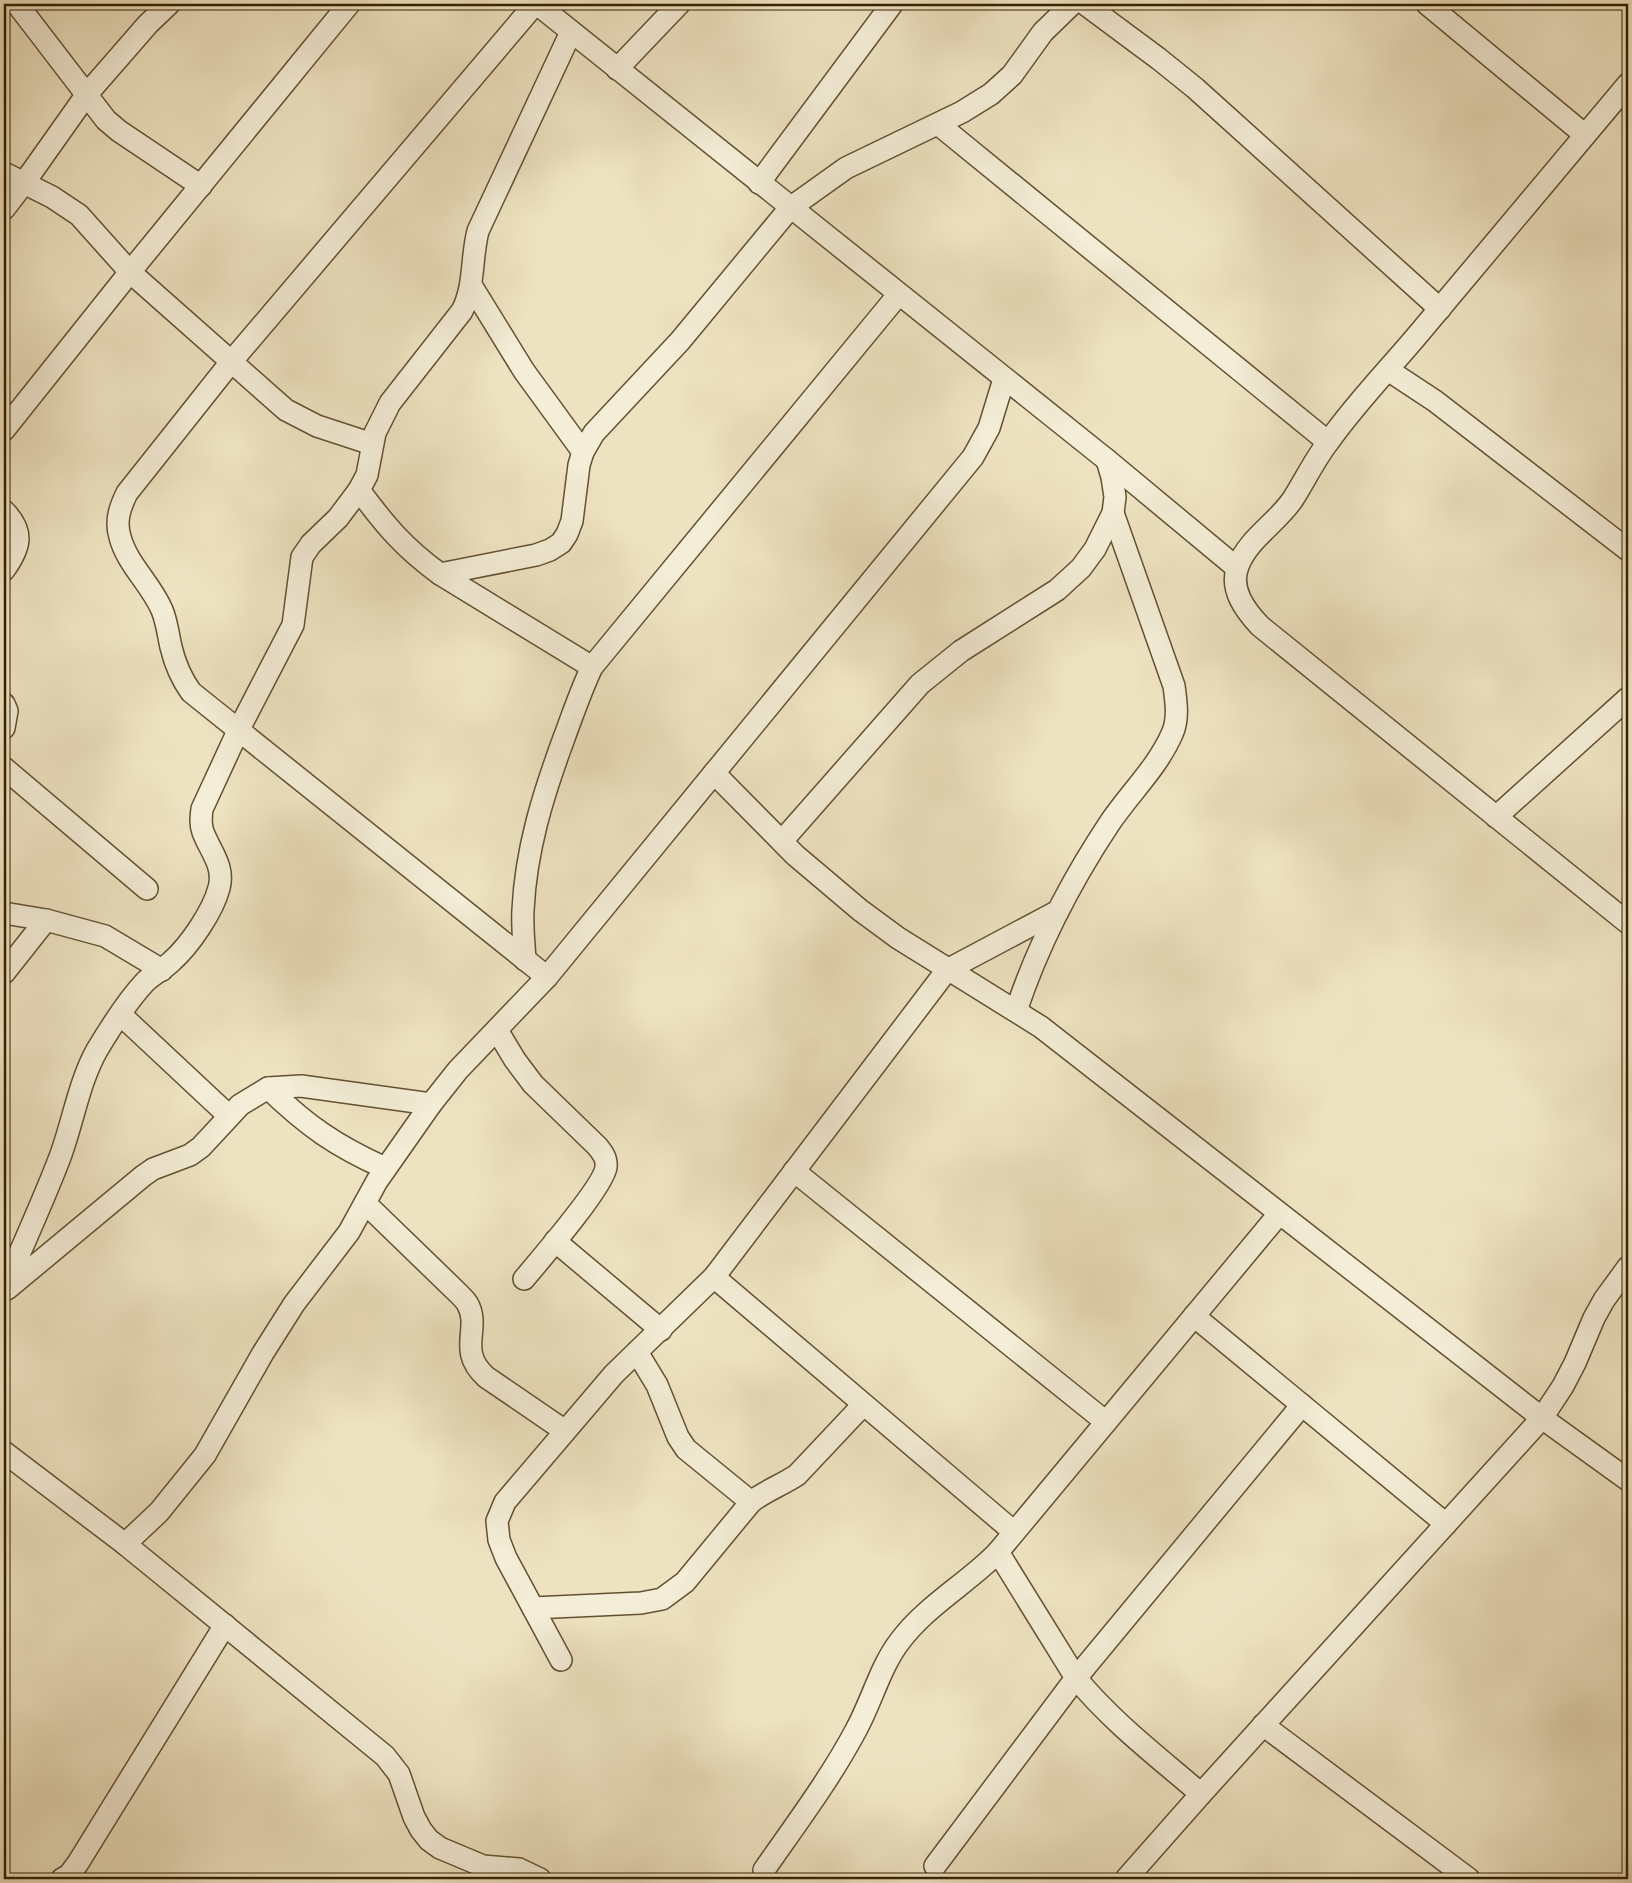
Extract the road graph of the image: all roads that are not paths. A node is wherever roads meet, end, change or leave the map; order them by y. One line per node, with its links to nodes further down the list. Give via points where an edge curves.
1 (17, 4): 13 (street)
2 (169, 4): 13 (street)
3 (349, 4): 19 (street)
4 (536, 4): 10 (street); 26 (street)
5 (680, 4): 11 (street)
6 (892, 4): 18 (street)
7 (1072, 4): 14 (street, via 1043,32 1012,75 991,94)
8 (1086, 4): 25 (street, via 1195,88)
9 (1427, 4): 15 (street)
10 (571, 32): 11 (street); 23 (street, via 478,231)
11 (617, 69): 18 (street)
12 (1628, 84): 15 (street)
13 (87, 94): 17 (street); 19 (street, via 106,120 119,131)
14 (938, 124): 20 (street, via 846,168); 30 (street)
15 (1585, 135): 25 (street)
16 (4, 173): 17 (street)
17 (24, 183): 21 (street); 22 (street, via 79,215)
18 (759, 183): 20 (street)
19 (201, 186): 22 (street)
20 (790, 208): 24 (street); 32 (street, via 680,341 594,433)
21 (4, 209)
22 (130, 272): 26 (street); 29 (street)
23 (472, 285): 31 (street, via 462,311 390,403); 32 (street, via 524,370)
24 (898, 294): 28 (street); 41 (street)
25 (1440, 309): 27 (street)
26 (231, 362): 31 (street, via 304,420); 45 (street, via 127,493 119,508 118,522 120,537 129,557 162,609 181,678 191,692)
27 (1388, 370): 30 (street); 37 (street, via 1442,406)
28 (1004, 379): 33 (street); 47 (street, via 989,428 973,457)
29 (4, 430)
30 (1328, 442): 38 (street, via 1282,514 1244,553)
31 (372, 444): 34 (street, via 367,475)
32 (583, 452): 40 (street, via 572,521 561,543 536,555)
33 (1107, 460): 36 (street, via 1115,497); 38 (street)
34 (359, 490): 40 (street, via 387,527); 45 (street, via 302,557 293,625)
35 (4, 511): 39 (street, via 12,519 18,536 18,549)
36 (1113, 513): 49 (street, via 1095,549 1081,568 1057,590 961,651 920,684); 51 (street, via 1166,661 1177,706 1173,732 1163,752 1110,823)
37 (1628, 550)
38 (1237, 568): 48 (street, via 1239,597 1246,612 1260,626)
39 (4, 570)
40 (440, 574): 41 (street)
41 (592, 667): 55 (street, via 552,769 536,823 522,912)
42 (1628, 698): 48 (street)
43 (4, 704): 44 (street, via 7,711)
44 (4, 728)
45 (238, 731): 55 (street); 56 (street, via 202,809 203,832 217,857 220,887 195,934)
46 (4, 768): 50 (street)
47 (714, 773): 49 (street); 59 (street)
48 (1496, 817): 54 (street)
49 (782, 841): 57 (street, via 860,910)
50 (147, 889)
51 (1058, 911): 57 (street); 60 (street, via 1036,956)
52 (4, 913): 53 (street)
53 (46, 920): 56 (street, via 105,936); 58 (street)
54 (1628, 923)
55 (525, 960): 59 (street)
56 (162, 970): 61 (street, via 140,988)
57 (947, 970): 60 (street); 67 (street)
58 (4, 973)
59 (547, 977): 62 (street)
60 (1016, 1011): 69 (street, via 1068,1047)
61 (121, 1014): 65 (street); 74 (street, via 90,1064 60,1156)
62 (497, 1030): 64 (street, via 458,1070); 70 (street, via 533,1084 597,1146 605,1158 602,1178)
63 (268, 1088): 64 (street, via 301,1086); 65 (street, via 240,1105); 66 (street, via 322,1135)
64 (432, 1104): 66 (street)
65 (229, 1116): 74 (street, via 201,1147 190,1155 153,1168)
66 (385, 1168): 68 (street)
67 (794, 1171): 72 (street); 81 (street)
68 (365, 1203): 82 (street, via 468,1304 470,1346 477,1368); 88 (street, via 348,1232 294,1304 205,1455 159,1512)
69 (1279, 1214): 75 (street); 80 (street)
70 (555, 1241): 73 (street); 76 (street)
71 (1628, 1267): 80 (street, via 1599,1309 1571,1371)
72 (714, 1277): 76 (street); 78 (street)
73 (524, 1279)
74 (4, 1290)
75 (1194, 1316): 79 (street); 81 (street)
76 (661, 1330): 77 (street)
77 (637, 1352): 82 (street); 85 (street, via 657,1385 686,1449)
78 (863, 1405): 85 (street, via 798,1475); 87 (street)
79 (1302, 1405): 86 (street); 93 (street)
80 (1542, 1418): 84 (street); 86 (street)
81 (1106, 1422): 87 (street)
82 (565, 1431): 90 (street, via 505,1502 498,1521 498,1540)
83 (4, 1452): 88 (street)
84 (1628, 1480)
85 (750, 1502): 90 (street, via 685,1582 662,1599 641,1603)
86 (1446, 1524): 94 (street)
87 (1014, 1532): 89 (street)
88 (125, 1544): 91 (street)
89 (998, 1552): 93 (street); 97 (street, via 913,1625 899,1642 837,1764)
90 (533, 1608): 92 (street)
91 (225, 1625): 98 (street, via 78,1863); 99 (street, via 385,1756 400,1774 414,1817 429,1840 483,1866 519,1869)
92 (561, 1660)
93 (1076, 1678): 95 (street, via 1112,1718); 96 (street)
94 (1263, 1725): 95 (street); 101 (street)
95 (1201, 1794): 100 (street)
96 (935, 1866)
97 (764, 1870)
98 (62, 1879)
99 (540, 1879)
100 (1126, 1879)
101 (1469, 1879)

